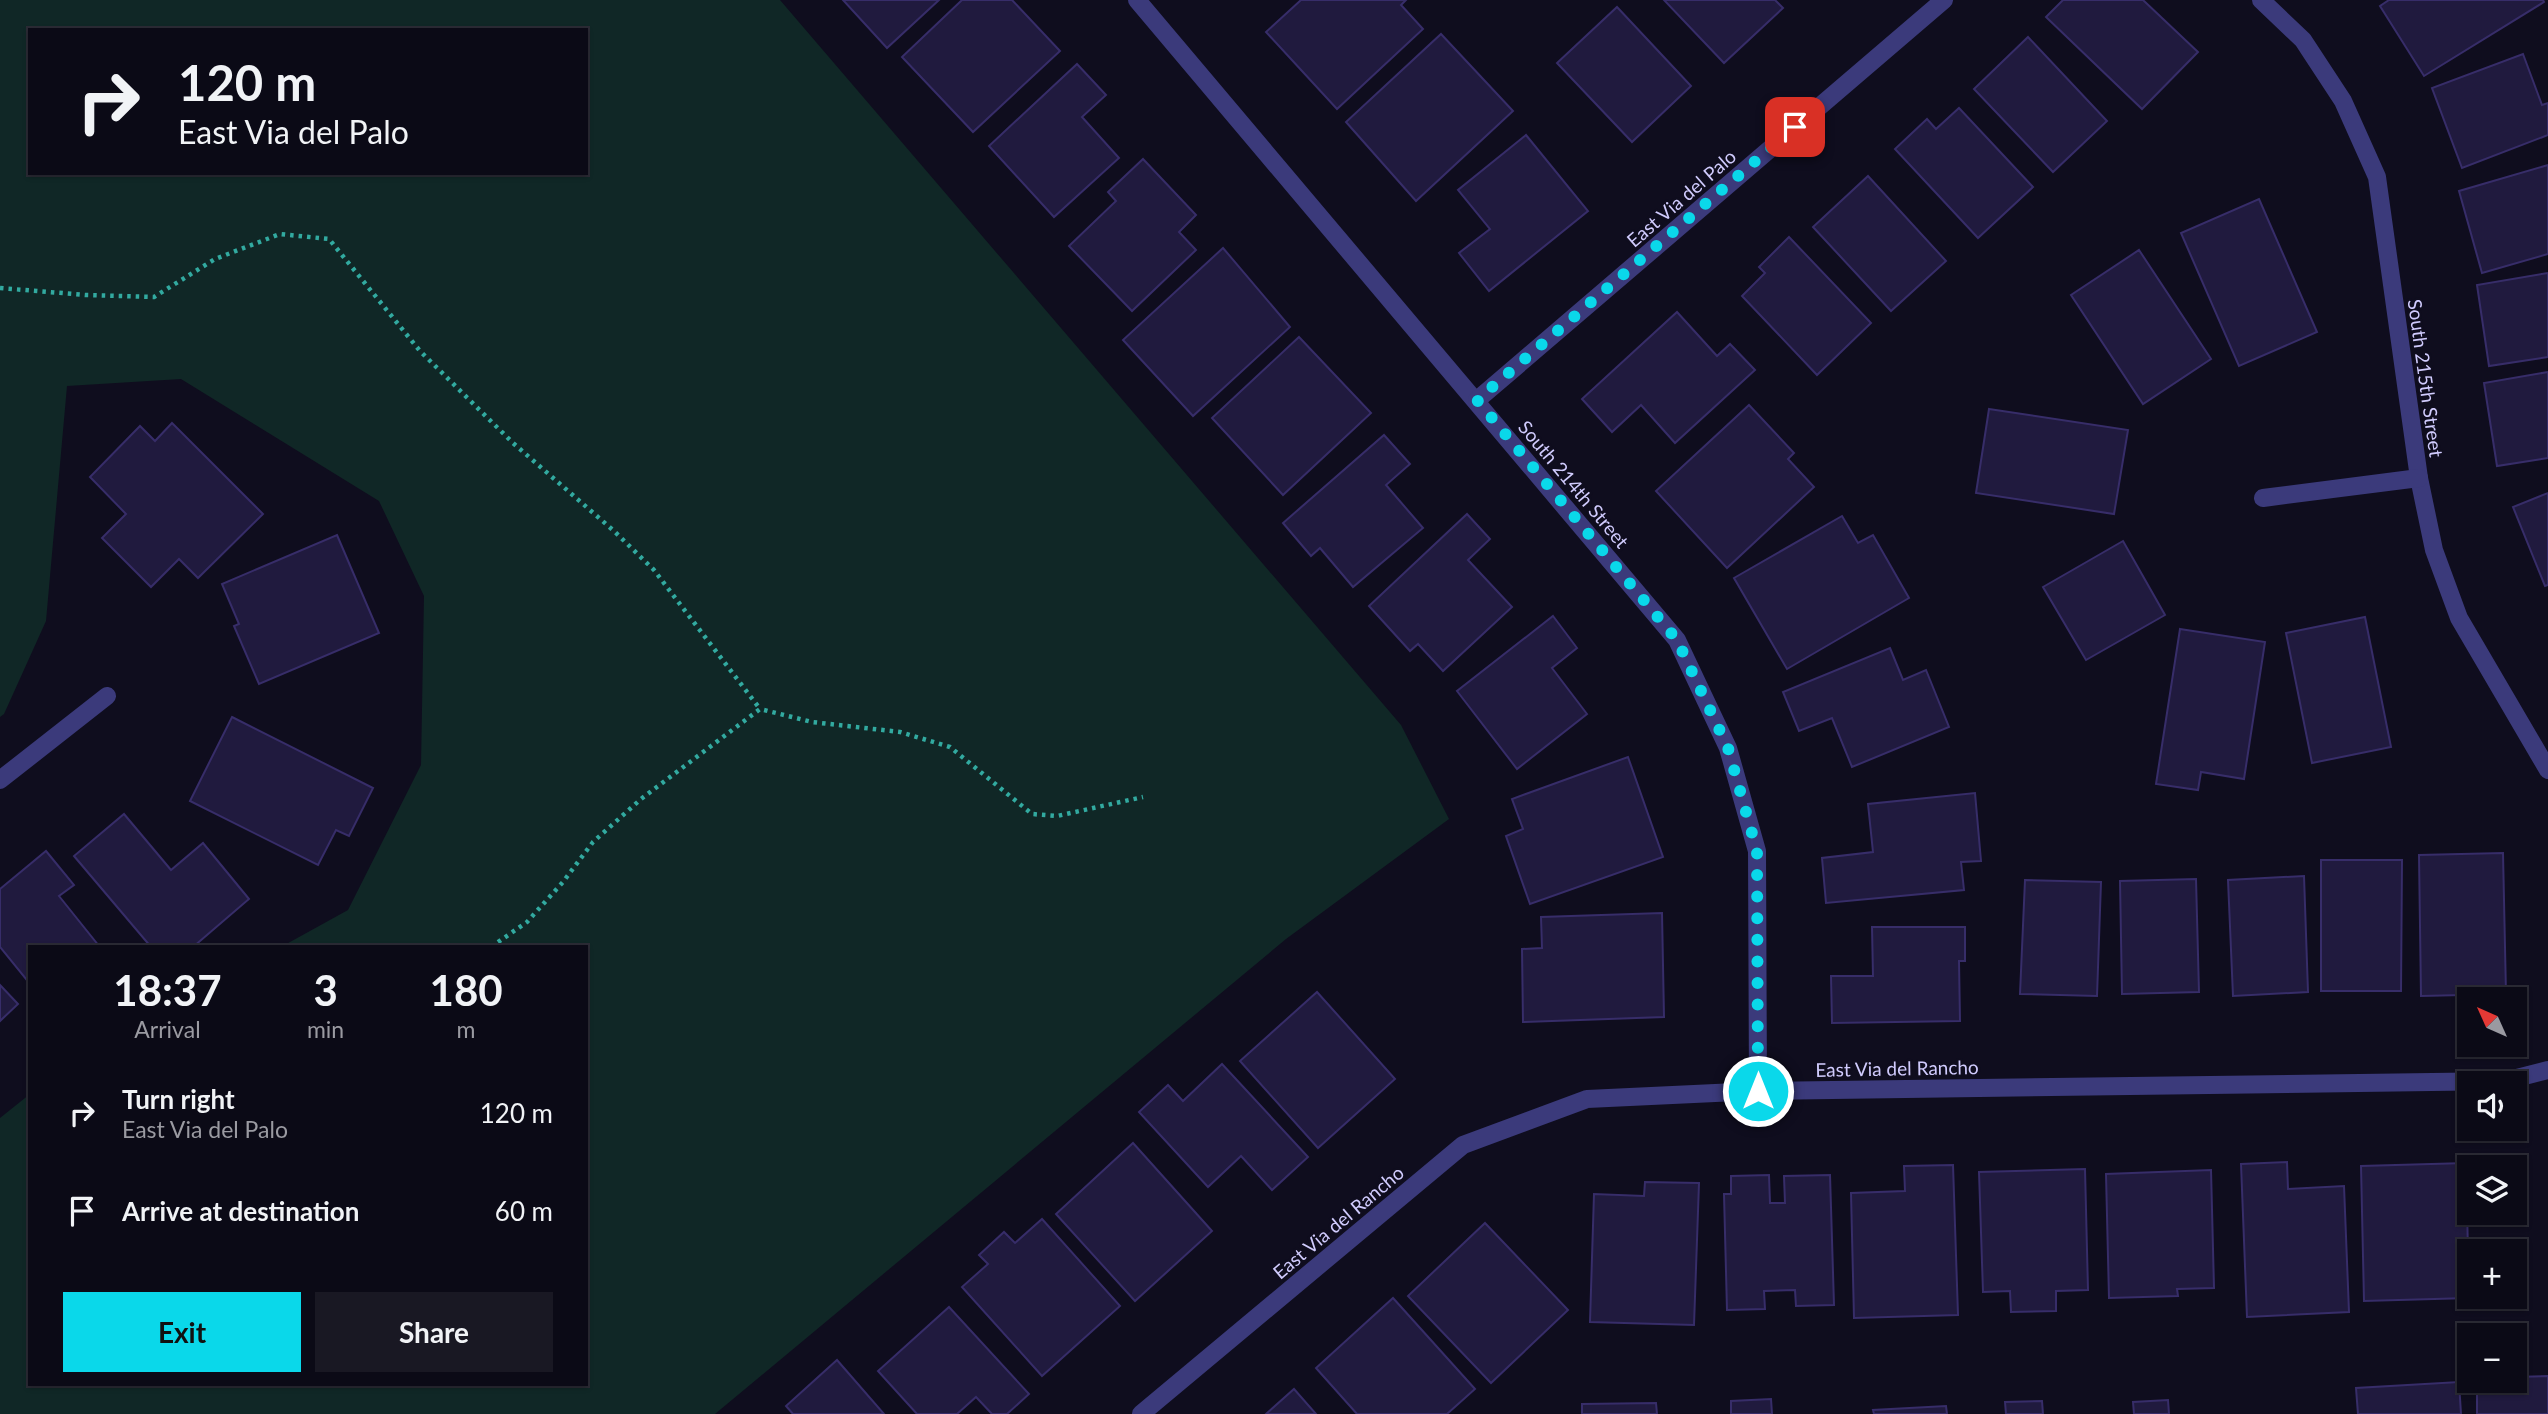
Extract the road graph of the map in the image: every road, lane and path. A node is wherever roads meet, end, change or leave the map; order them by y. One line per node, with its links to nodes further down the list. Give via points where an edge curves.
1 (1136, 0): 5 (street, South 214th Street)
2 (1944, 0): 5 (street, East Via del Palo)
3 (2261, 0): 6 (street, South 215th Street, via 2303,40 2343,101 2377,177)
4 (0, 288): 9 (path, via 154,297 215,258 280,234 329,239 420,351 513,443 654,570)
5 (1477, 400): 15 (street, South 214th Street, via 1677,640 1728,748 1757,851)
6 (2418, 478): 7 (street); 10 (street, South 215th Street, via 2434,550 2459,618)
7 (2263, 498)
8 (107, 696): 11 (street)
9 (760, 709): 12 (path, via 811,722 900,732 950,747 1032,814 1058,816); 13 (path, via 641,799 593,842 527,922)
10 (2548, 771)
11 (0, 780)
12 (1143, 797)
13 (494, 945)
14 (2548, 1070): 15 (street, East Via del Rancho, via 2505,1082)
15 (1758, 1091): 16 (street, East Via del Rancho, via 1587,1099 1463,1145)
16 (1142, 1414)

